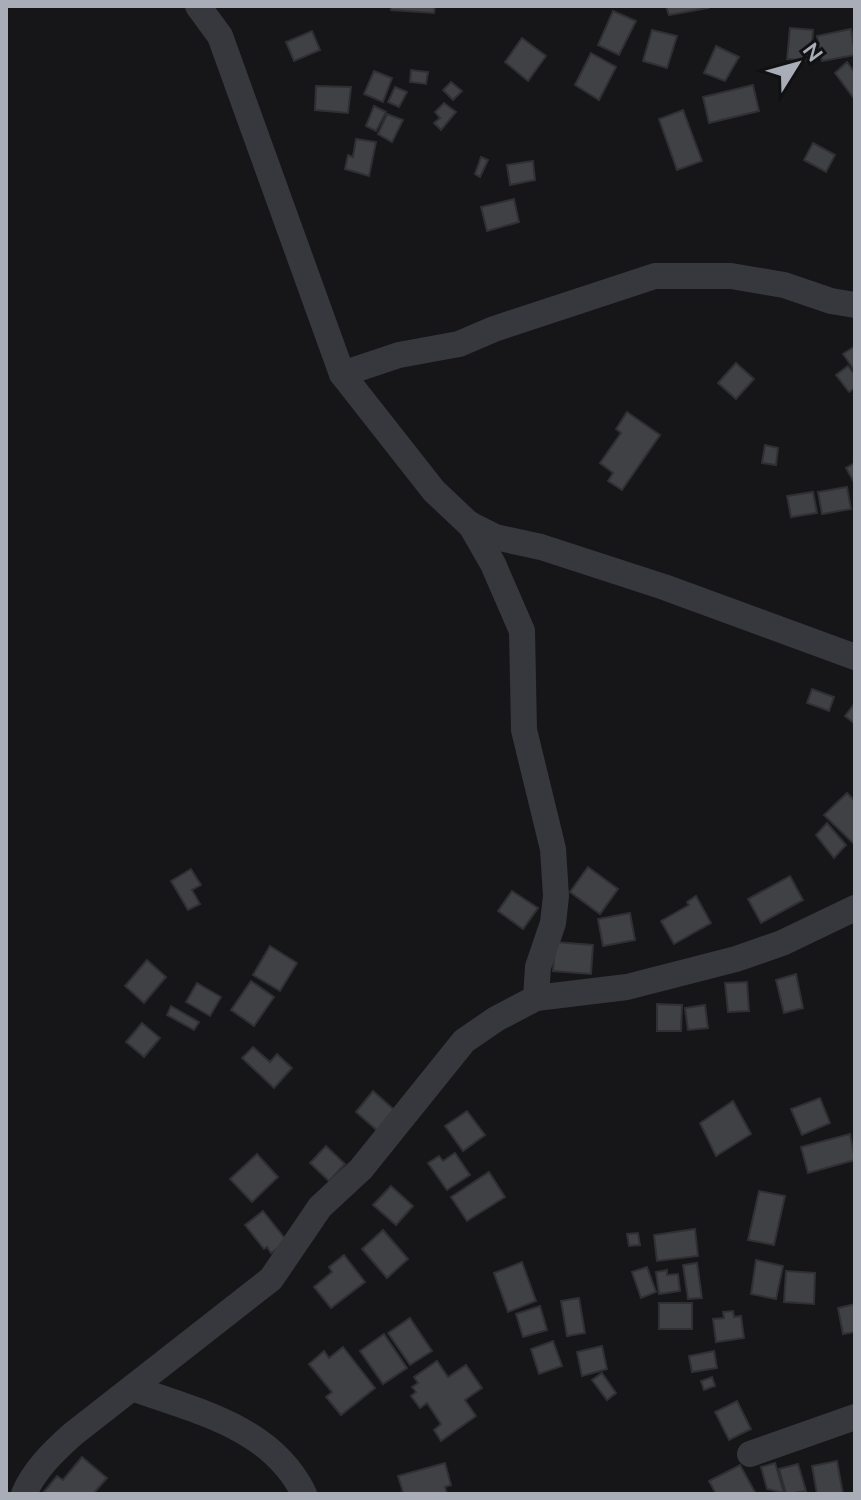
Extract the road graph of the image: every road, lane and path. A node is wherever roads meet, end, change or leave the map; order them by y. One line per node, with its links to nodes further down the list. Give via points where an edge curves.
1 (198, 6): 3 (street, via 220,36)
2 (855, 305): 3 (street, via 731,276 655,276 459,344 399,355)
3 (342, 374): 4 (street, via 434,491)
4 (469, 524): 5 (street); 7 (street, via 522,631 524,730 553,849 553,923 538,967)
5 (855, 657)
6 (855, 908): 7 (street, via 736,959 627,987)
7 (536, 998): 8 (street, via 464,1041 361,1169 320,1207 271,1279)
8 (132, 1388): 11 (street, via 53,1452); 12 (street, via 257,1438)
9 (855, 1417): 10 (street)
10 (750, 1454)
11 (24, 1494)
12 (304, 1494)

